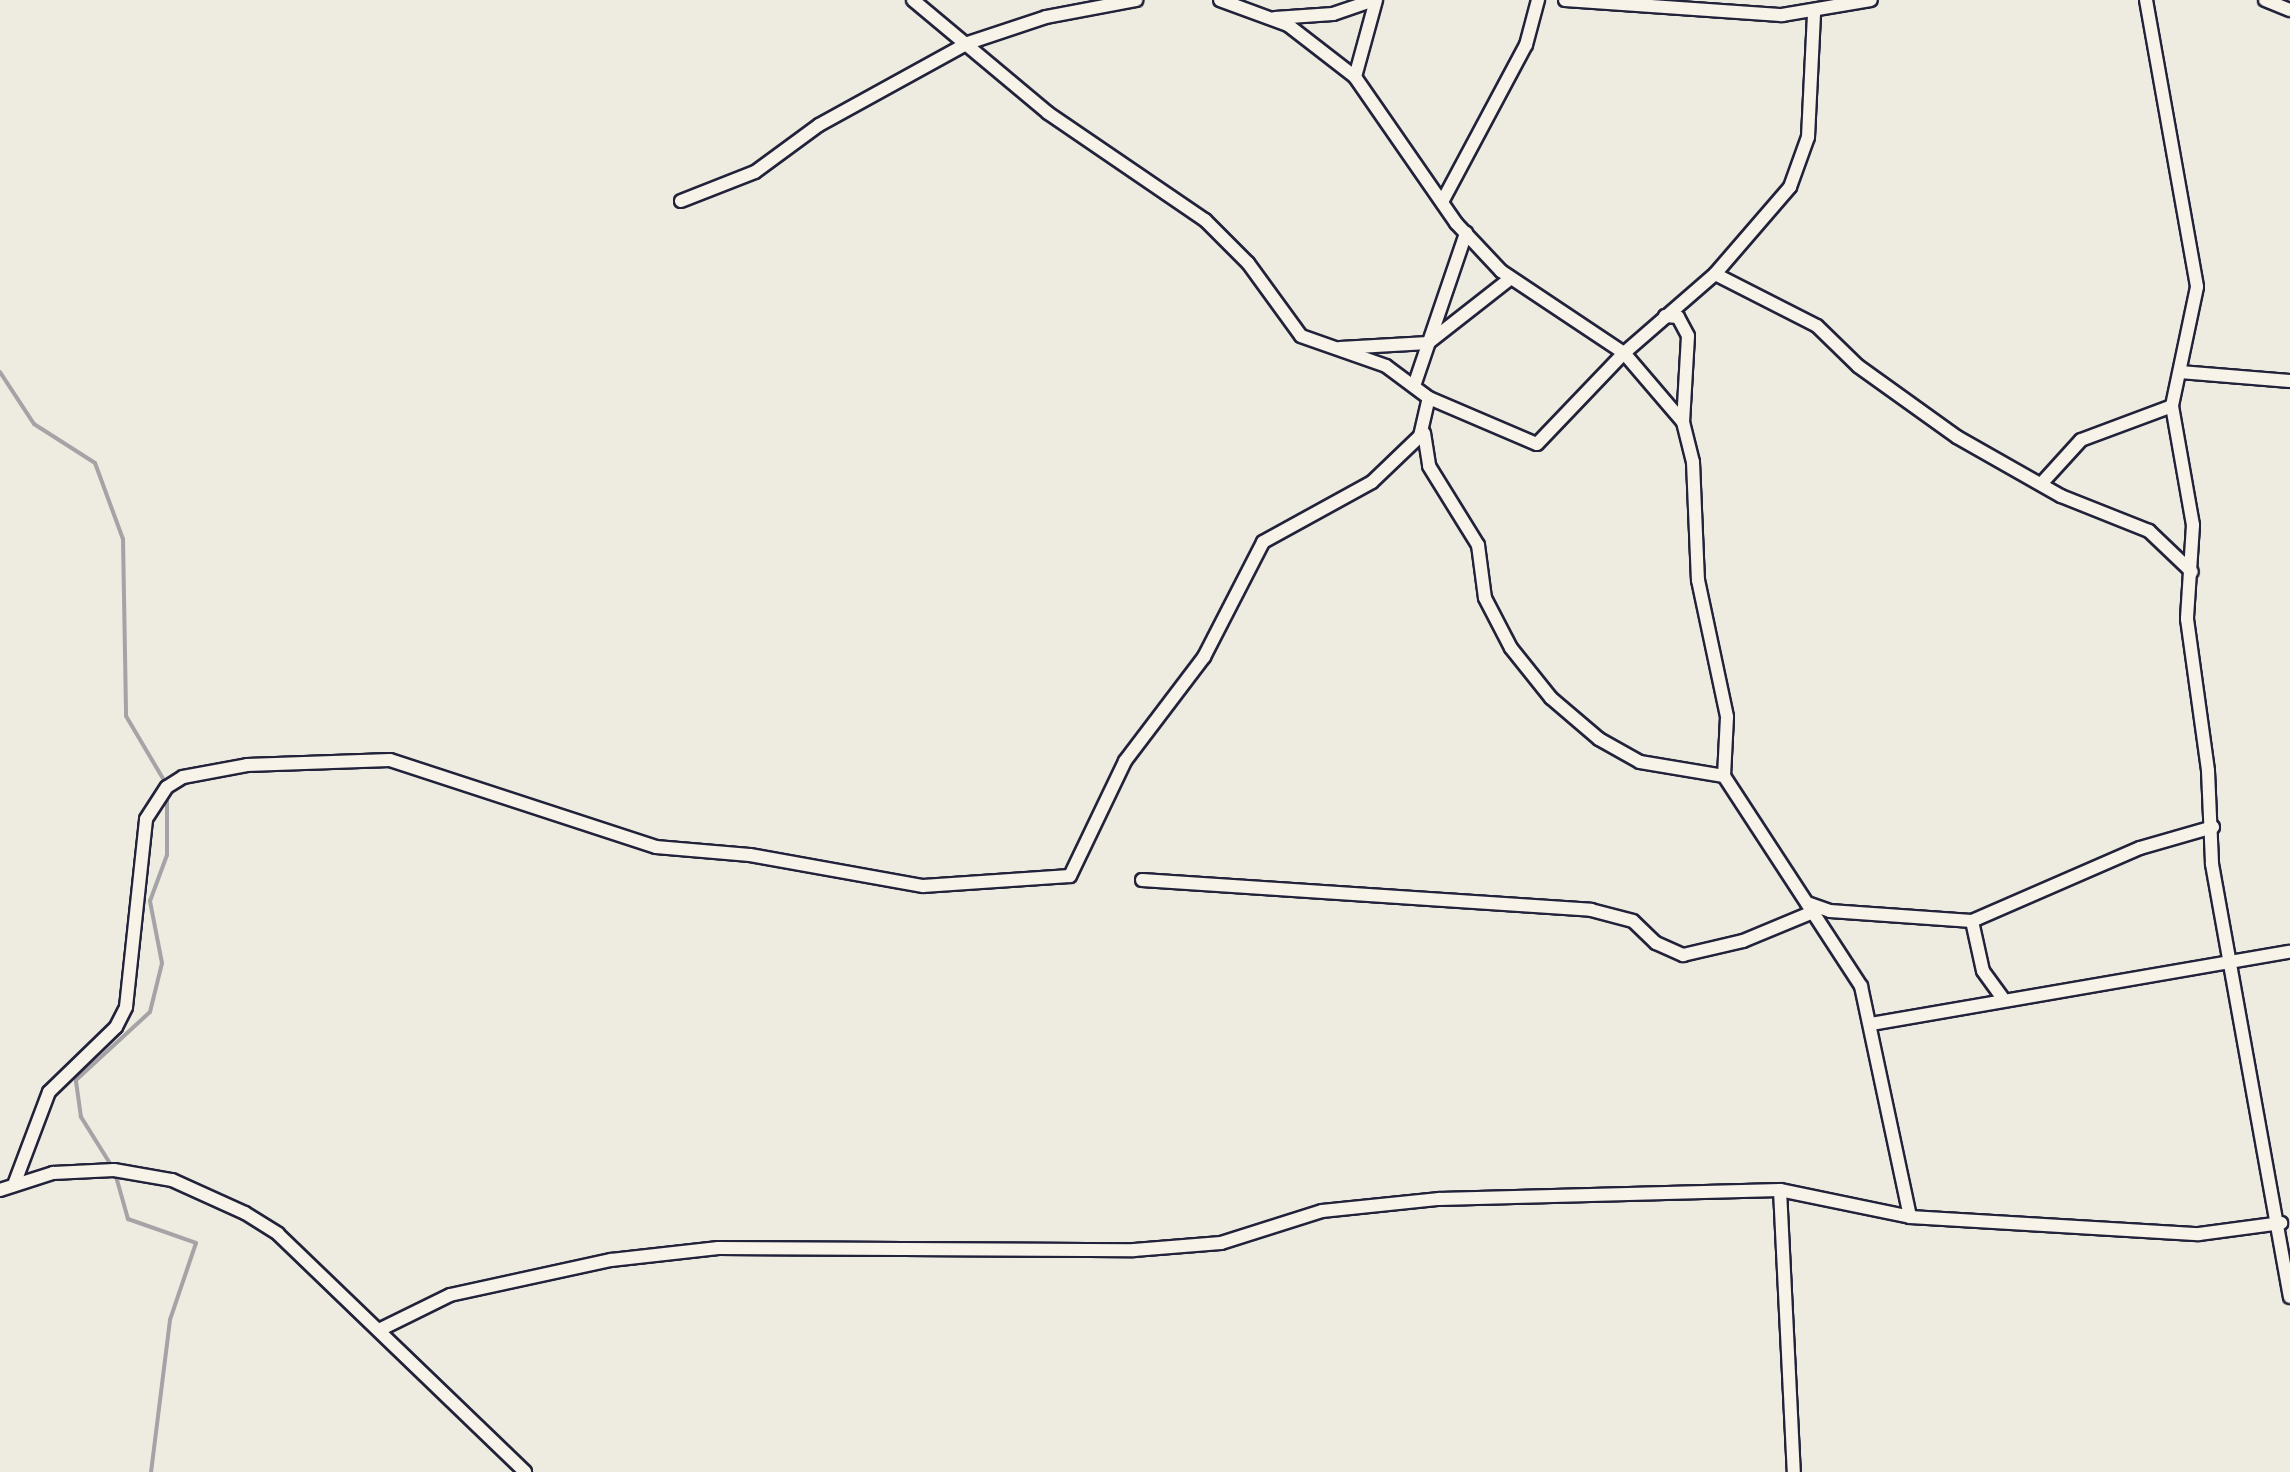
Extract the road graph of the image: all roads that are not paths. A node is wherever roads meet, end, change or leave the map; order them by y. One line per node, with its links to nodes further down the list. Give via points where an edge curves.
1 (913, 0): 13 (street)
2 (1136, 0): 13 (street, via 1046,17)
3 (1220, 0): 12 (street)
4 (1375, 0): 12 (street, via 1333,14); 14 (street)
5 (1538, 0): 16 (street, via 1526,44)
6 (1565, 0): 11 (street)
7 (1872, 0): 11 (street)
8 (2146, 0): 24 (street, via 2197,287)
9 (2265, 0): 10 (street)
10 (2290, 10)
11 (1814, 14): 18 (street, via 1804,153 1775,207)
12 (1274, 18): 14 (street)
13 (968, 43): 15 (street, via 819,125 755,172); 22 (street, via 1048,113 1206,220 1248,263 1294,330)
14 (1355, 77): 16 (street)
15 (681, 201)
16 (1442, 202): 17 (street)
17 (1466, 233): 19 (street); 21 (street)
18 (1715, 274): 20 (street); 31 (street, via 1817,326 1918,412)
19 (1511, 278): 21 (street); 23 (street)
20 (1665, 316): 23 (street); 29 (street, via 1678,316 1688,336)
21 (1428, 343): 22 (street); 26 (street)
22 (1333, 350): 26 (street, via 1386,366)
23 (1624, 353): 27 (street, via 1536,444); 29 (street)
24 (2180, 372): 25 (street); 28 (street)
25 (2290, 382)
26 (1414, 386): 27 (street)
27 (1429, 398): 30 (street)
28 (2172, 406): 31 (street, via 2081,440); 32 (street, via 2193,525)
29 (1683, 422): 33 (street, via 1694,462 1698,580 1727,717)
30 (1425, 425): 33 (street, via 1429,466 1478,546 1485,598 1511,648 1551,698 1599,739 1640,762); 42 (street, via 1372,482 1263,542 1204,657 1125,761 1070,876 924,886 656,847 390,760 247,765 182,778 168,786 146,818 126,1007 116,1027 50,1092)
31 (2041, 484): 32 (street, via 2138,525)
32 (2192, 572): 34 (street, via 2187,625)
33 (1724, 776): 36 (street)
34 (2213, 828): 37 (street, via 2140,848); 39 (street)
35 (1142, 880): 36 (street, via 1592,910 1632,922 1683,955 1743,941)
36 (1810, 908): 37 (street); 41 (street, via 1857,978)
37 (1972, 921): 40 (street, via 1982,971)
38 (2290, 952): 39 (street)
39 (2227, 962): 40 (street); 46 (street)
40 (2002, 997): 41 (street)
41 (1871, 1024): 45 (street)
42 (15, 1182): 43 (street); 48 (street, via 114,1170 207,1194 278,1234)
43 (0, 1190)
44 (1780, 1190): 45 (street); 48 (street, via 1439,1199 1322,1211 1221,1243 1134,1250 718,1248 611,1260 450,1295); 50 (street)
45 (1910, 1217): 46 (street, via 2199,1234)
46 (2281, 1223): 47 (street)
47 (2290, 1296)
48 (379, 1330): 49 (street)
49 (525, 1472)
50 (1794, 1472)

